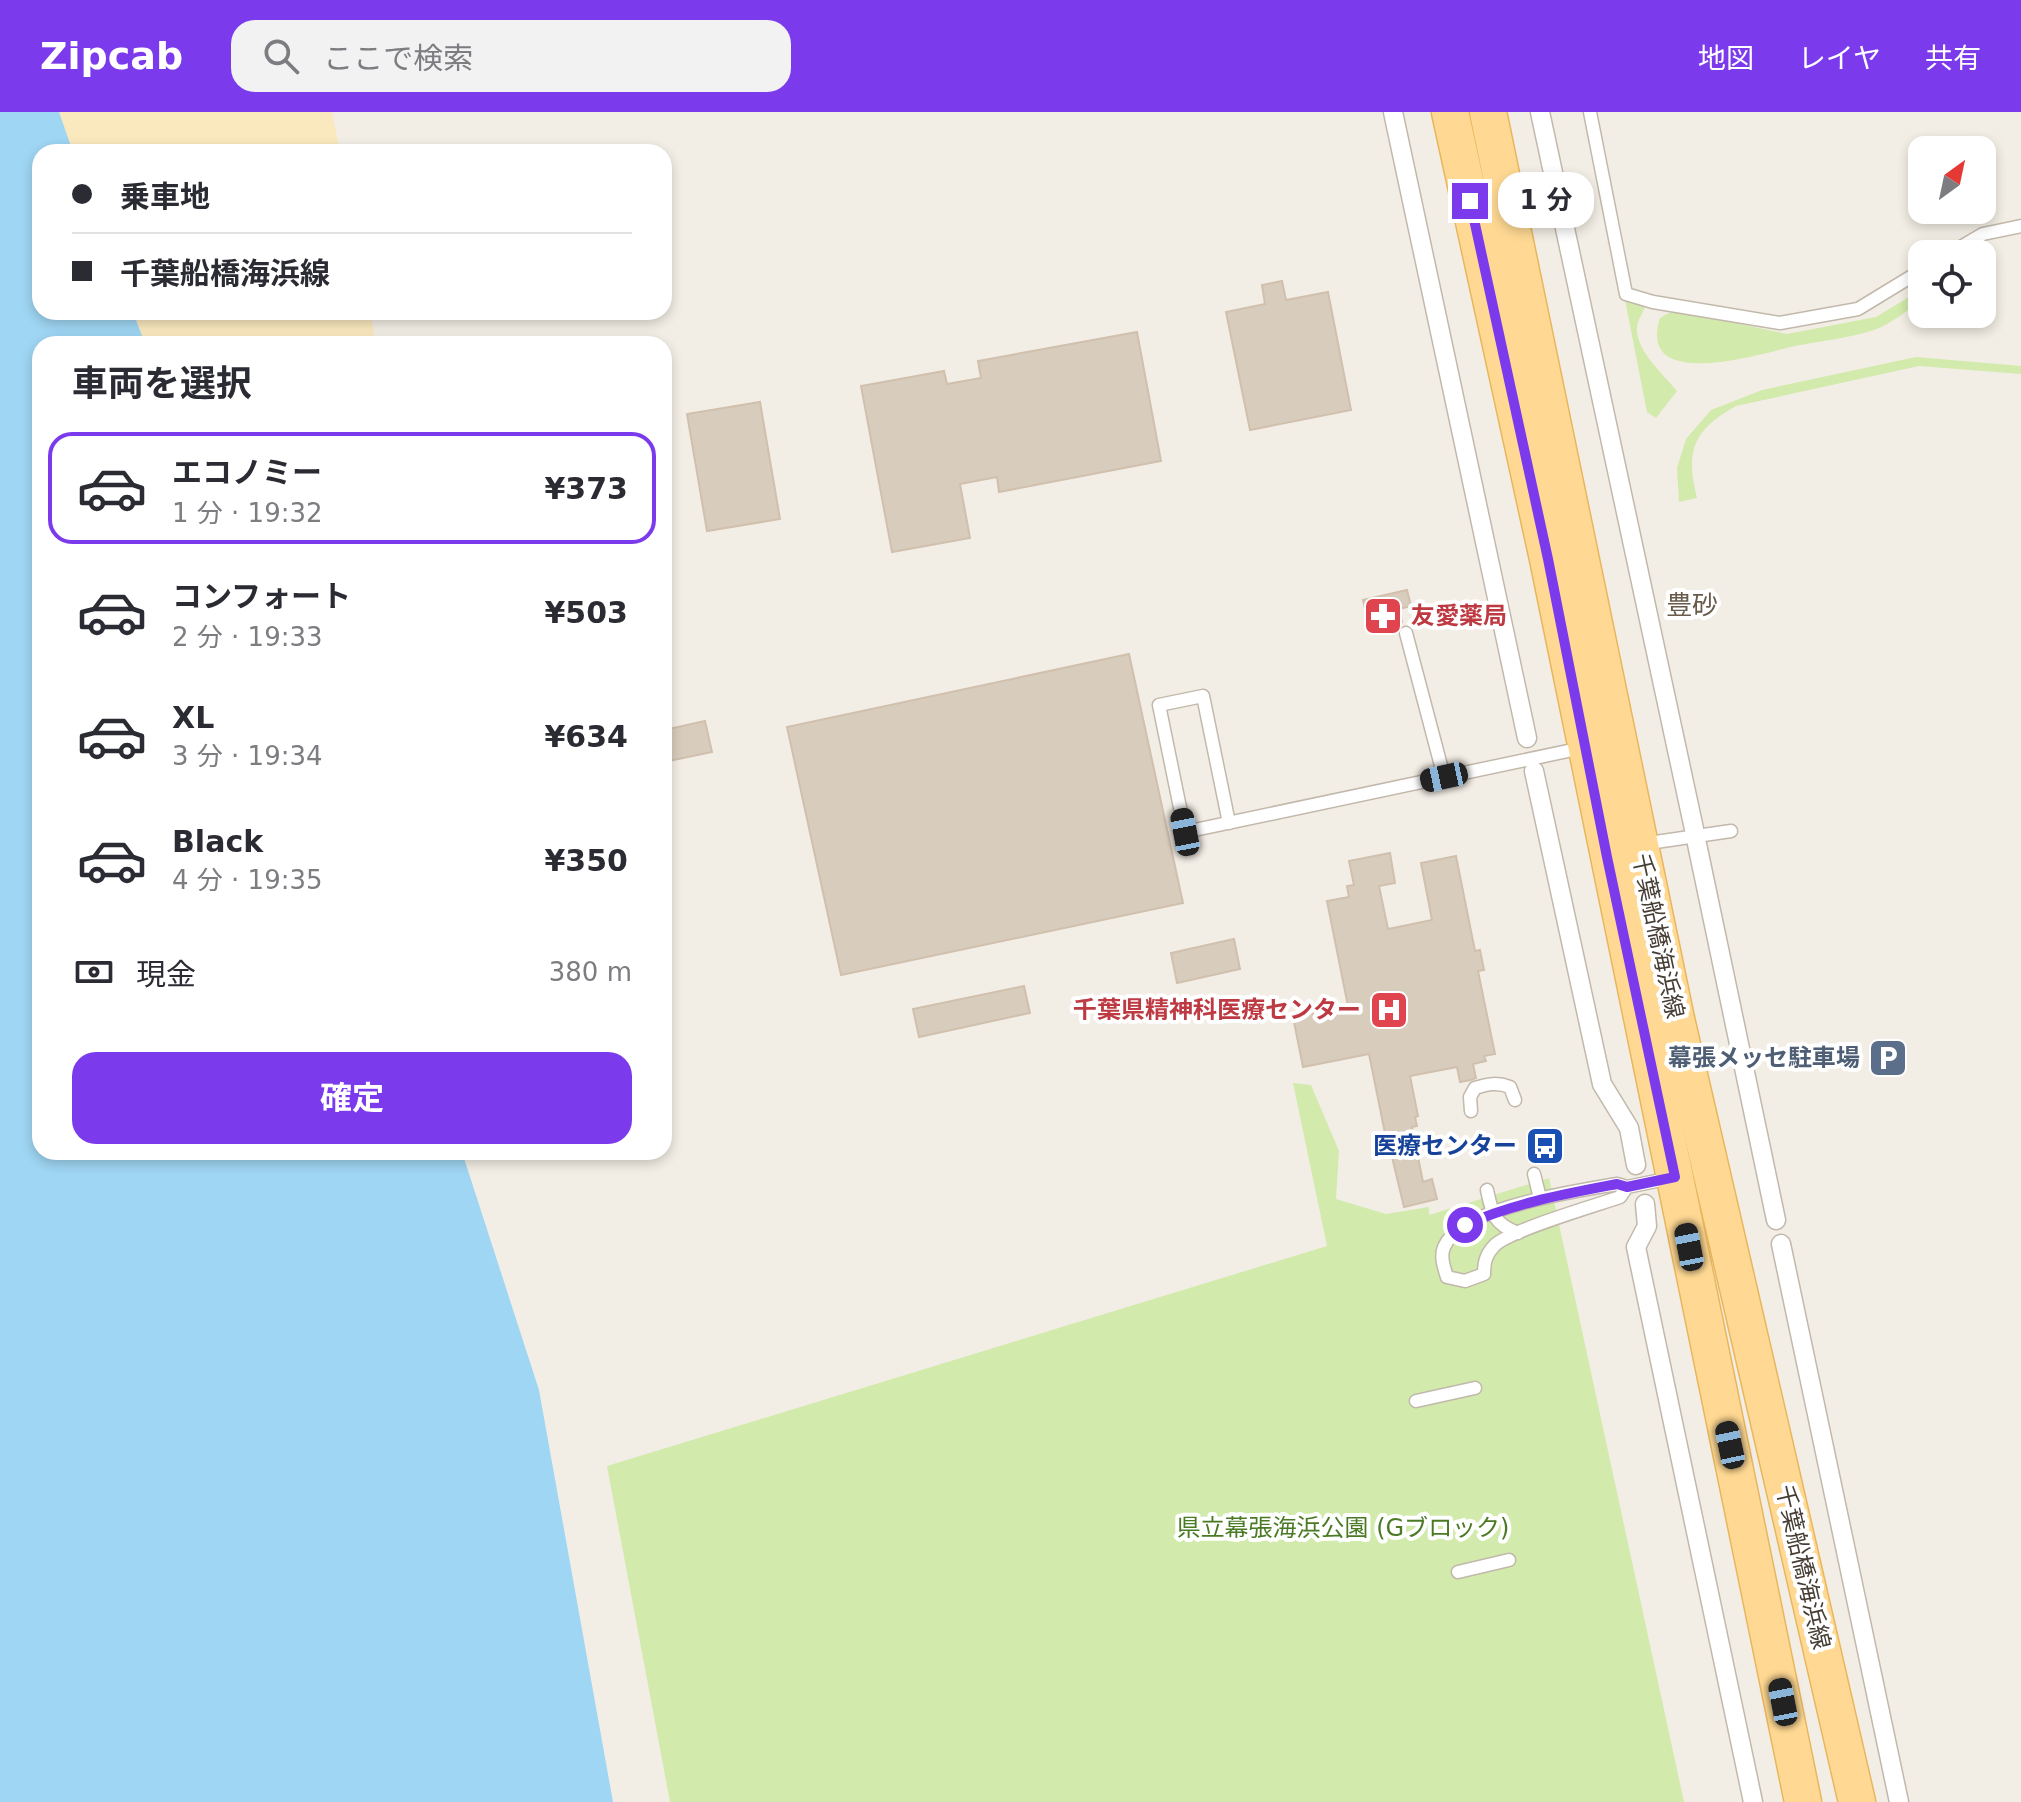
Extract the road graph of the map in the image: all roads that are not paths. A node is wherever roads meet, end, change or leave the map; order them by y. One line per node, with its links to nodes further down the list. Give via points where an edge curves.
1 (1393, 112): 10 (street)
2 (1450, 112): 11 (main road, 千葉船橋海浜線)
3 (1488, 112): 16 (main road, 千葉船橋海浜線)
4 (1540, 112): 27 (street)
5 (1590, 112): 8 (lane, via 1626,294 1780,323 1858,309)
6 (2021, 226): 7 (lane)
7 (1973, 240)
8 (1908, 279)
9 (1406, 633): 13 (lane)
10 (1527, 738)
11 (1585, 748): 13 (lane); 20 (main road, 千葉船橋海浜線)
12 (1534, 771): 19 (street, via 1602,1084 1629,1128)
13 (1444, 777): 14 (lane)
14 (1229, 823): 14 (lane, via 1185,832 1159,705 1203,696)
15 (1731, 831): 16 (lane)
16 (1639, 844): 20 (main road, 千葉船橋海浜線)
17 (1515, 1100): 18 (lane, via 1510,1087 1485,1085 1470,1097)
18 (1471, 1111)
19 (1636, 1165)
20 (1693, 1173): 22 (lane); 35 (main road, 千葉船橋海浜線); 36 (main road, 千葉船橋海浜線)
21 (1534, 1174): 24 (lane)
22 (1627, 1187): 24 (lane, via 1617,1184); 28 (lane, via 1620,1197)
23 (1487, 1190): 26 (lane)
24 (1540, 1198): 26 (lane)
25 (1645, 1204): 34 (street, via 1647,1226 1636,1247)
26 (1492, 1213): 28 (lane, via 1503,1228); 28 (lane, via 1465,1225 1444,1247 1447,1277 1465,1281 1484,1274 1484,1259 1496,1244)
27 (1776, 1220)
28 (1518, 1233)
29 (1781, 1244): 37 (street)
30 (1475, 1388): 31 (lane)
31 (1416, 1401)
32 (1509, 1560): 33 (lane)
33 (1458, 1572)
34 (1753, 1802)
35 (1803, 1802)
36 (1857, 1802)
37 (1899, 1802)

